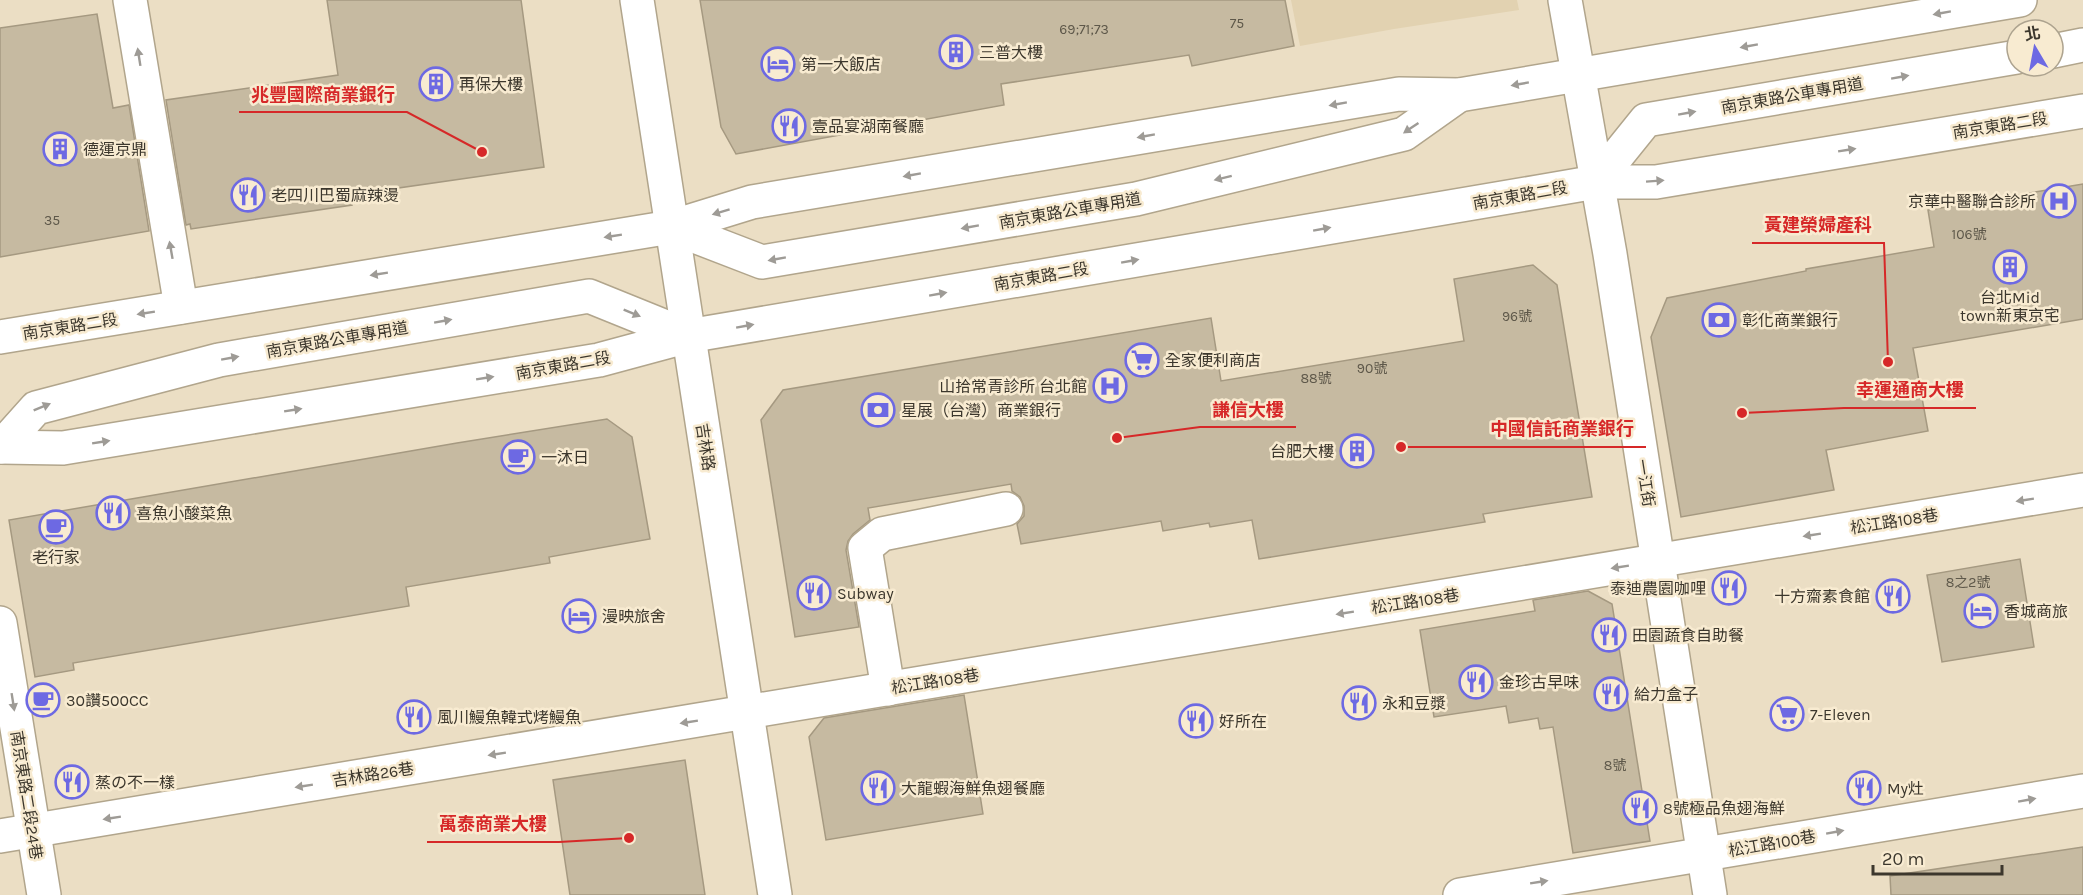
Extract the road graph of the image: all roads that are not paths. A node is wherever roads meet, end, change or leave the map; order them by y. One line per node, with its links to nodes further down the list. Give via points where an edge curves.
1 (130, 0): 13 (street, one-way to 1)
2 (637, 0): 12 (street, 吉林路)
3 (1565, 0): 8 (street, 一江街)
4 (2020, 0): 8 (street, 南京東路二段, one-way to 8)
5 (2083, 45): 6 (street)
6 (2065, 49)
7 (2005, 59): 11 (street, 南京東路公車專用道, one-way to 7, via 1646,120)
8 (1577, 75): 9 (street, 南京東路二段, one-way to 9); 11 (street, 一江街)
9 (1459, 95): 12 (street, 南京東路二段, one-way to 12, via 1399,94 752,202); 12 (street, 南京東路公車專用道, one-way to 12, via 1404,134 1136,199 762,262)
10 (2083, 111): 11 (street, 南京東路二段, one-way to 10, via 1656,182)
11 (1596, 182): 14 (street, 南京東路二段, one-way to 11); 19 (street, 一江街)
12 (671, 227): 13 (street, 南京東路二段, one-way to 13); 14 (street, 吉林路)
13 (181, 307): 15 (street, 南京東路二段, one-way to 15)
14 (688, 336): 16 (street, 南京東路二段, one-way to 14, via 63,448 599,360); 16 (street, 南京東路公車專用道, one-way to 14, via 36,408 219,360 589,296); 22 (street, 吉林路)
15 (0, 337)
16 (0, 447)
17 (2083, 490): 19 (street, 松江路108巷, one-way to 19)
18 (1006, 509): 21 (street, via 882,534 865,548)
19 (1658, 561): 21 (street, 松江路108巷, one-way to 21); 26 (street, 一江街)
20 (0, 623): 24 (street, 南京東路二段24巷, one-way to 24)
21 (888, 689): 22 (street, 松江路108巷)
22 (747, 712): 24 (street, 吉林路26巷, one-way to 24); 28 (street, 吉林路)
23 (2083, 791): 26 (street, 松江路100巷, one-way to 23)
24 (33, 831): 25 (street, 吉林路26巷); 27 (street, 南京東路二段24巷)
25 (0, 836)
26 (1704, 854): 29 (street, 松江路100巷, one-way to 26); 30 (street, 一江街)
27 (44, 895)
28 (775, 895)
29 (1460, 895)
30 (1710, 895)

